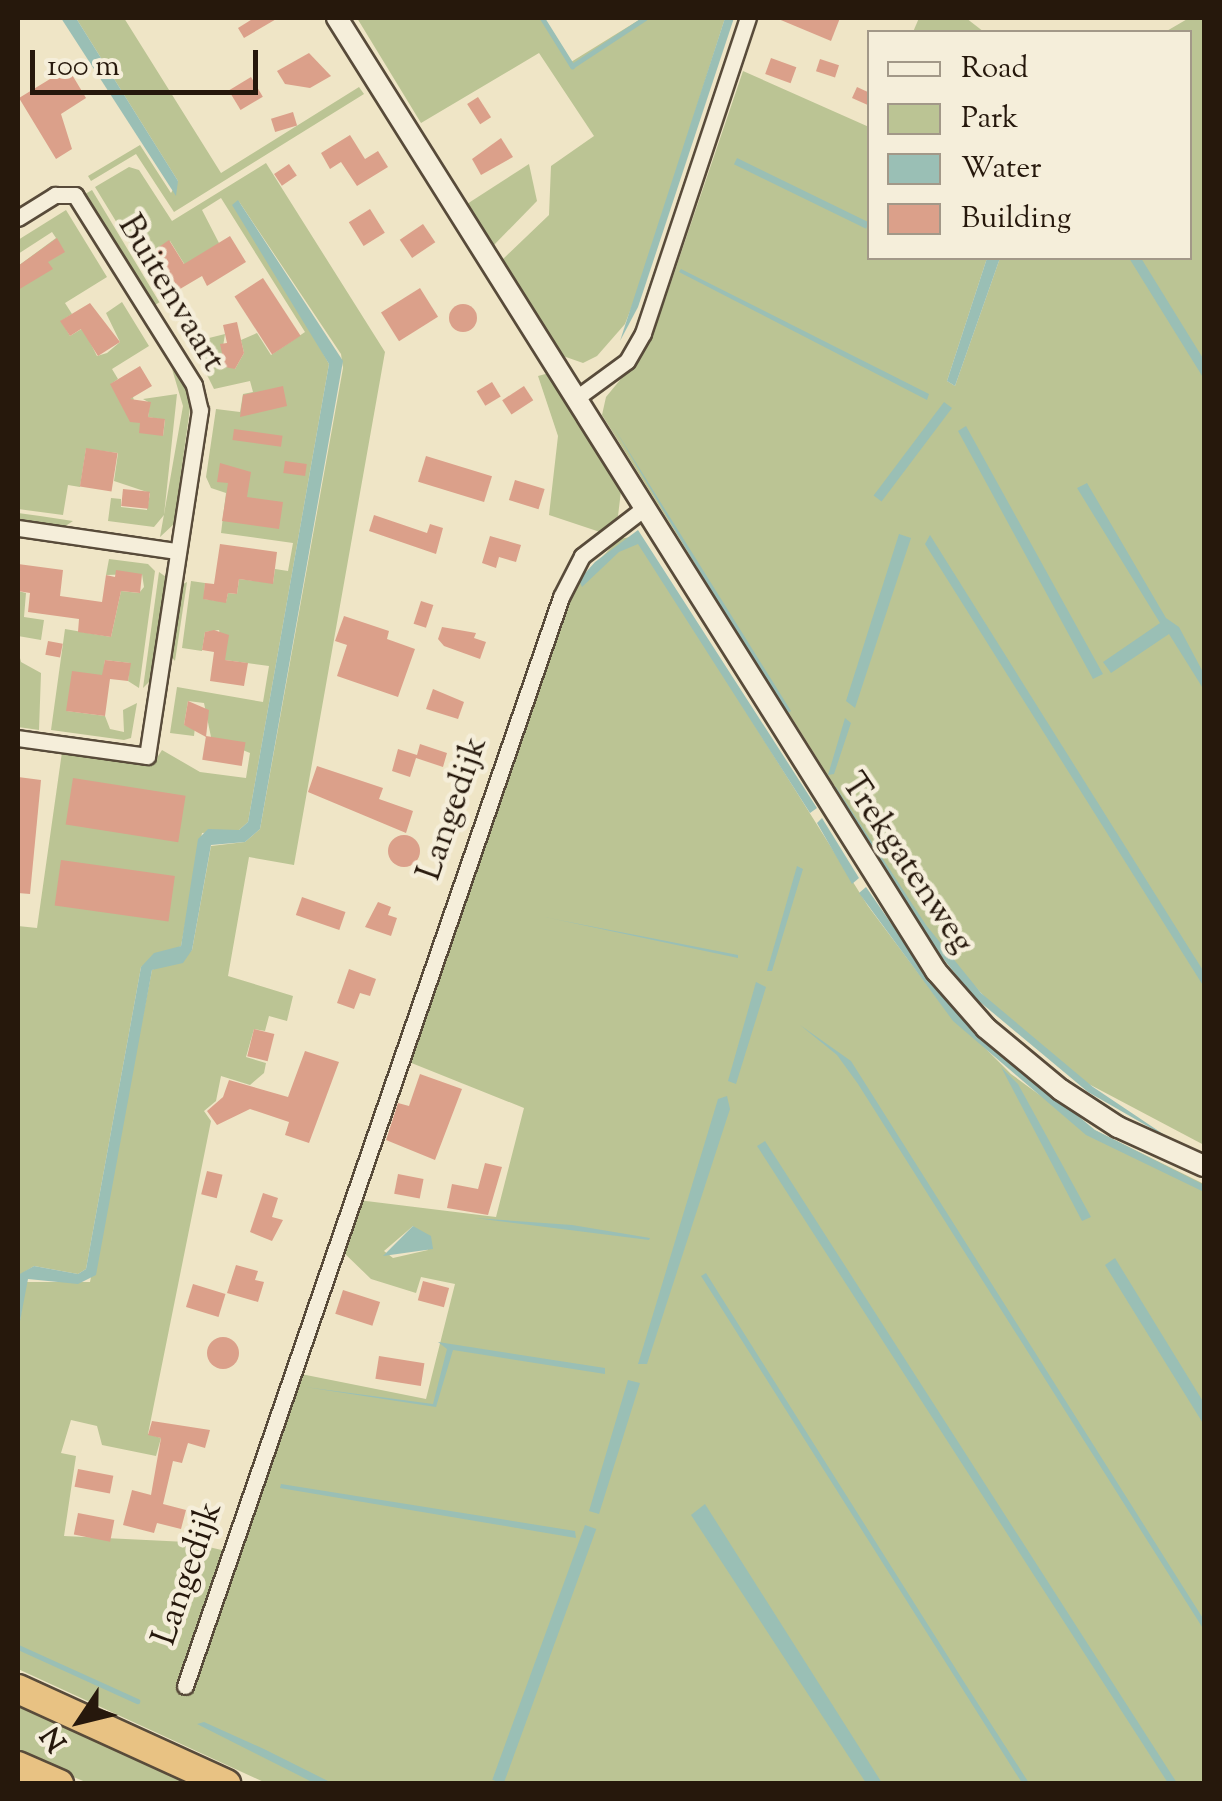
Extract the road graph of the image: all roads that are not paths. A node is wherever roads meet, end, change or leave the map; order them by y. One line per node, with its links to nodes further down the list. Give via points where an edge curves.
1 (336, 18): 4 (street)
2 (748, 18): 4 (street, via 643,333 627,360)
3 (18, 218): 7 (street, Buitenvaart, via 56,195 75,196 194,385 200,410)
4 (574, 399): 5 (street)
5 (643, 509): 9 (street, Trekgatenweg, via 906,931 960,1000 1061,1090 1118,1128); 10 (street, Langedijk, via 582,556 561,596)
6 (18, 528): 7 (street)
7 (176, 551): 8 (street, Buitenvaart, via 147,756)
8 (18, 738)
9 (1204, 1166)
10 (185, 1686)
11 (18, 1689): 14 (highway)
12 (18, 1766): 13 (highway)
13 (59, 1784)
14 (226, 1784)

